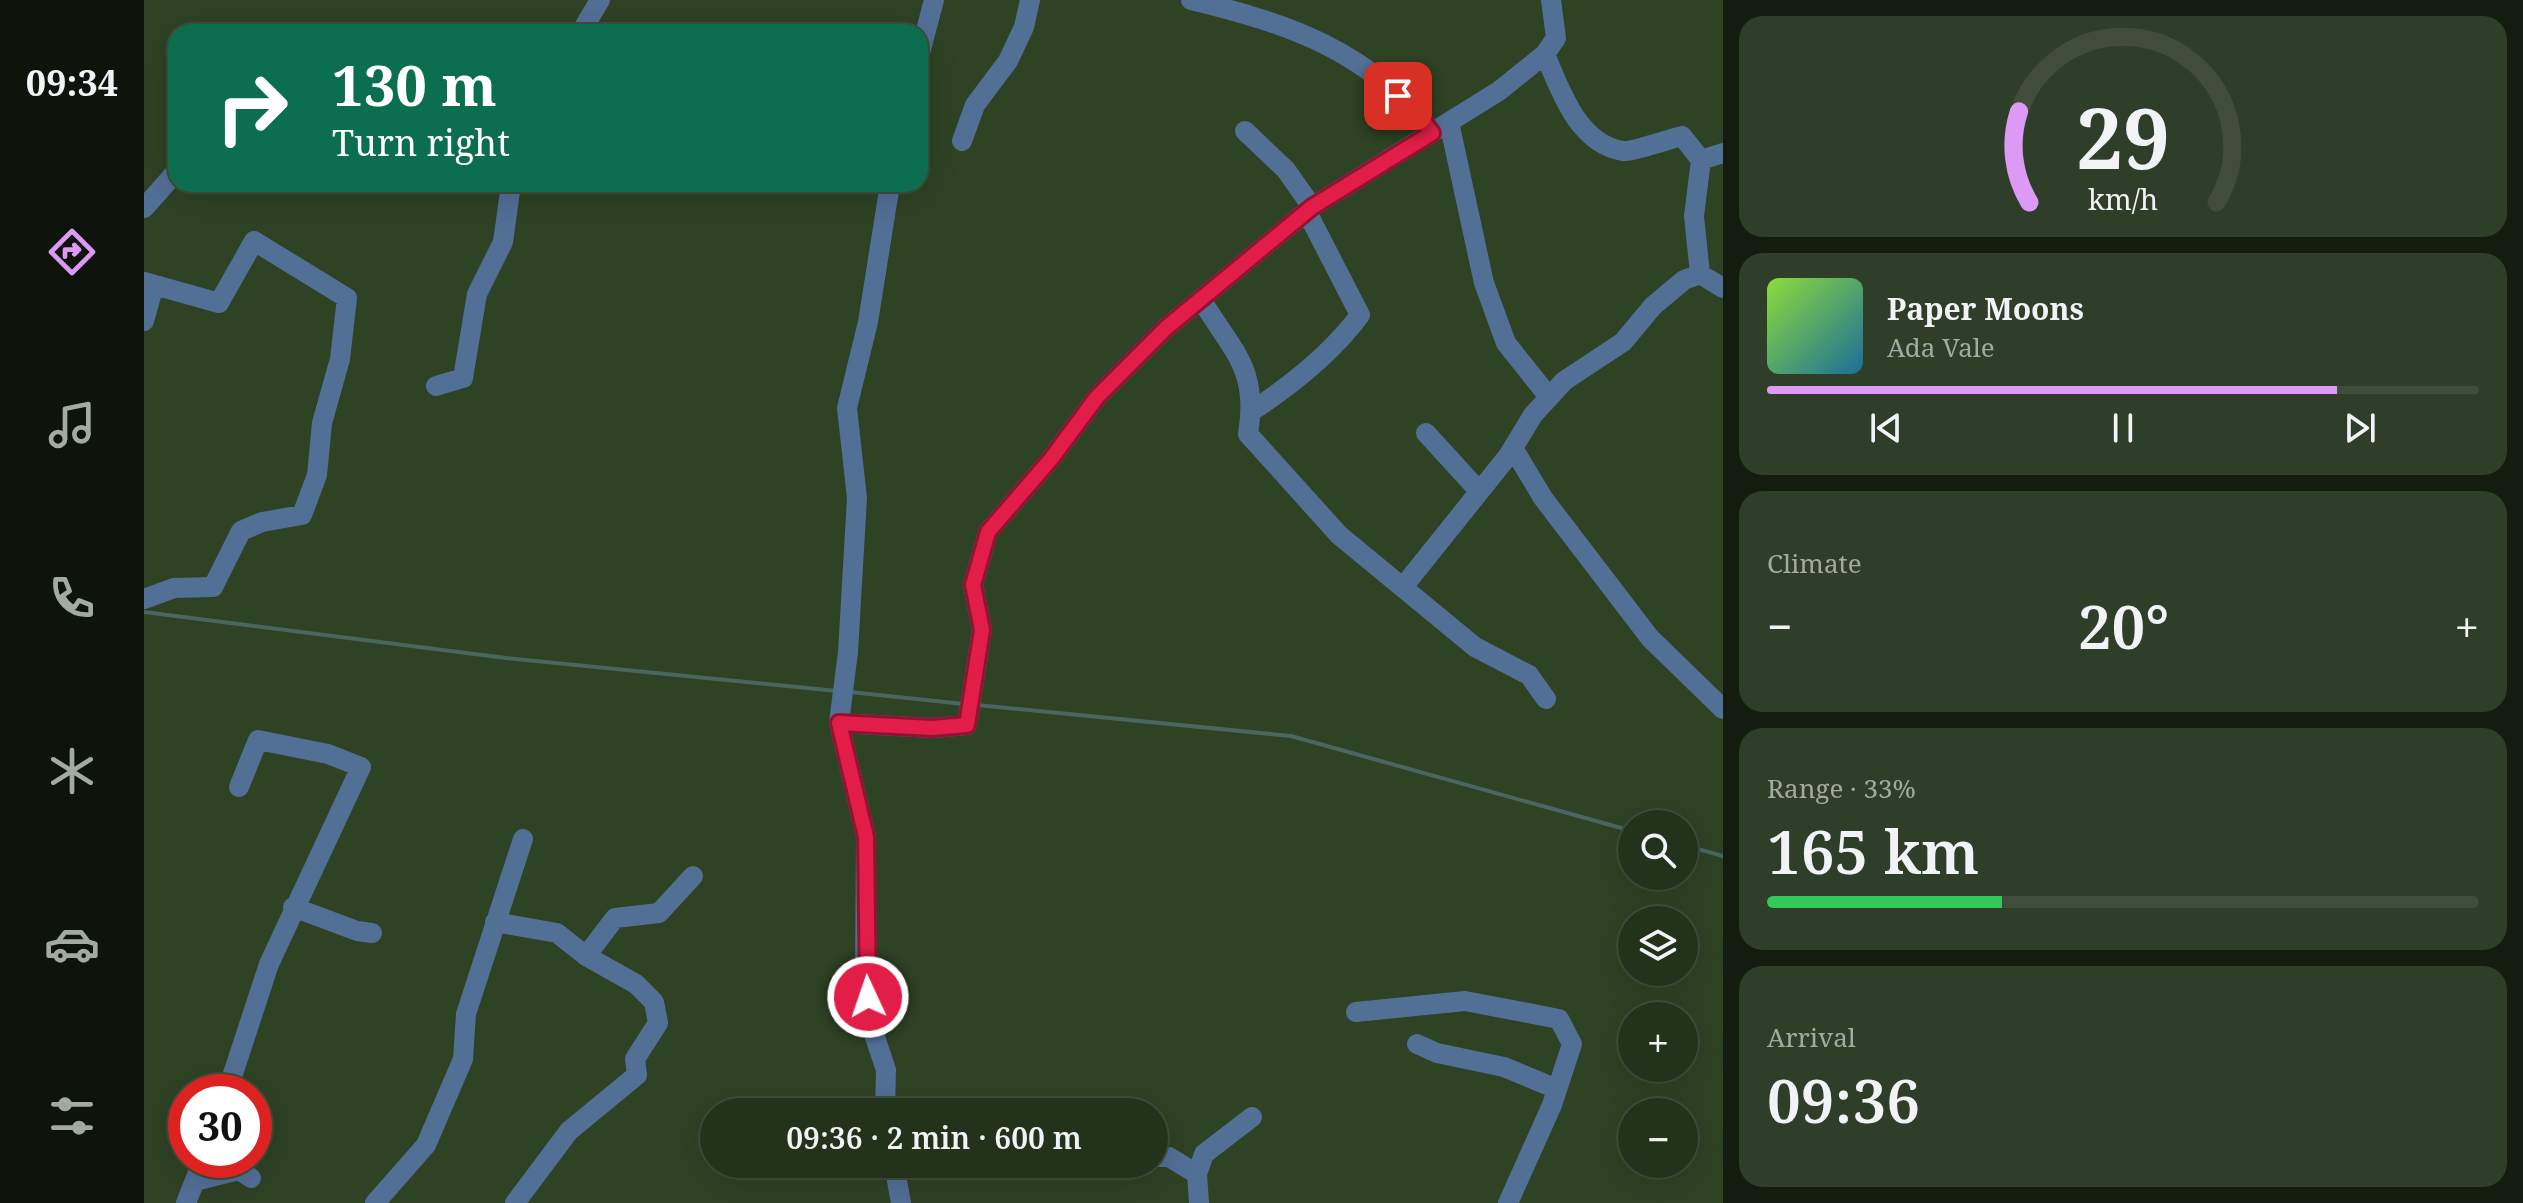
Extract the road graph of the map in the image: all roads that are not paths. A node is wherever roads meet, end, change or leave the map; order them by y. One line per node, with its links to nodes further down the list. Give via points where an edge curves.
1 (600, 0): 6 (street)
2 (934, 0): 7 (street)
3 (1030, 0): 11 (street, via 1008,61 975,105)
4 (1191, 0): 9 (street, via 1294,28 1348,54)
5 (1551, 0): 8 (street, via 1556,38)
6 (586, 24)
7 (928, 24)
8 (1545, 54): 9 (street, via 1499,91); 13 (street, via 1561,92 1591,138 1624,151 1682,136)
9 (1440, 127): 18 (street); 25 (street, via 1506,343)
10 (1245, 131): 18 (street, via 1286,170)
11 (962, 141)
12 (1723, 153): 13 (street)
13 (1701, 160): 19 (street, via 1694,216)
14 (168, 181): 17 (street)
15 (510, 192): 24 (street, via 503,242 477,294 463,378)
16 (889, 192): 34 (street, via 868,322 847,408 857,498)
17 (144, 208)
18 (1310, 210): 22 (street); 26 (street, via 1360,315 1341,341)
19 (1700, 274): 21 (street); 25 (street, via 1684,280 1623,342)
20 (149, 283): 23 (street); 31 (street, via 219,303 254,241 347,298 317,475 302,515 241,531 213,587 174,588)
21 (1723, 288)
22 (1201, 299): 26 (street, via 1248,374); 34 (street, via 1097,397 988,532 973,585 982,630 967,725)
23 (144, 321)
24 (436, 386)
25 (1549, 397): 28 (street)
26 (1252, 411): 30 (street, via 1248,434 1339,535)
27 (1426, 433): 29 (street)
28 (1513, 448): 29 (street); 33 (street, via 1543,498 1650,638)
29 (1479, 491): 30 (street)
30 (1403, 587): 32 (street, via 1475,647 1529,675)
31 (144, 599)
32 (1546, 699)
33 (1723, 709)
34 (839, 723): 46 (street, via 866,837 865,979 886,1070)
35 (239, 787): 38 (street, via 258,740 328,754 361,767)
36 (523, 839): 39 (street)
37 (693, 876): 41 (street, via 659,913 615,918)
38 (293, 907): 40 (street); 44 (street)
39 (495, 922): 41 (street, via 557,933); 55 (street, via 466,1014 457,1074 426,1145)
40 (372, 933)
41 (586, 956): 56 (street, via 636,984 654,1002 658,1023 635,1059 637,1075 569,1131)
42 (1356, 1012): 45 (street, via 1465,1001 1559,1019 1572,1044)
43 (1417, 1044): 45 (street, via 1504,1067)
44 (233, 1074)
45 (1557, 1089): 59 (street)
46 (885, 1098)
47 (1252, 1117): 49 (street, via 1204,1154)
48 (1168, 1157): 49 (street)
49 (1197, 1174): 58 (street)
50 (196, 1178): 53 (street)
51 (207, 1178): 53 (street)
52 (897, 1178): 57 (street)
53 (195, 1181): 54 (street)
54 (186, 1203)
55 (375, 1203)
56 (515, 1203)
57 (901, 1203)
58 (1199, 1203)
59 (1508, 1203)

